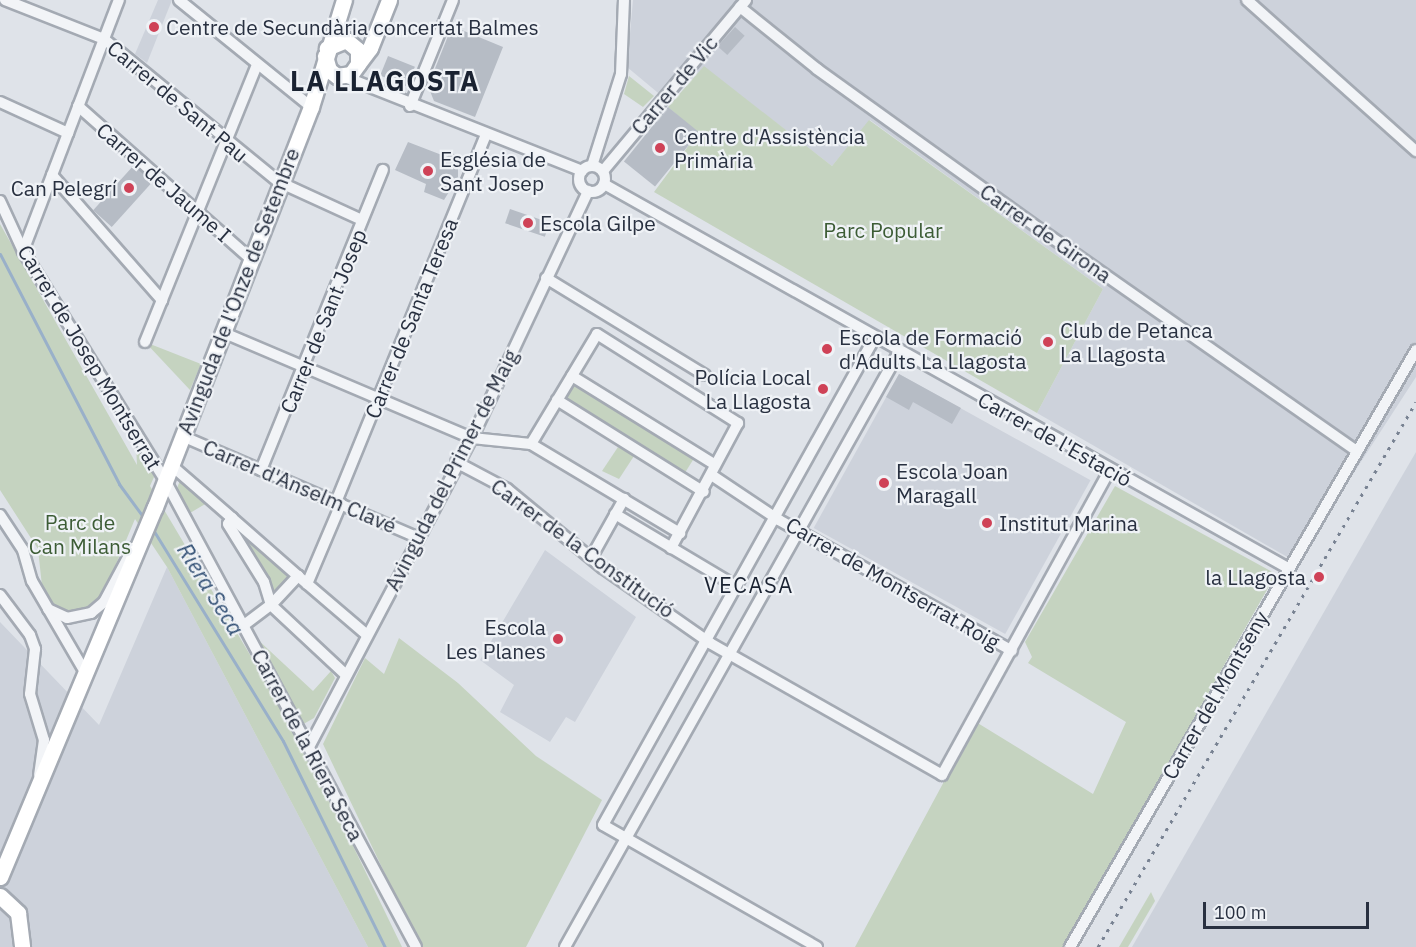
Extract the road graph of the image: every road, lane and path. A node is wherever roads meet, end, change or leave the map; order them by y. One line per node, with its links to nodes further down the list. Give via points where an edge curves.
1 (5, 0): 10 (street, Carrer de Sant Pau)
2 (119, 0): 10 (street)
3 (179, 0): 13 (street)
4 (344, 0): 11 (main road, Avinguda de l'Onze de Setembre)
5 (389, 0): 12 (main road, via 370,48)
6 (453, 0): 18 (street)
7 (624, 0): 23 (street, via 622,68)
8 (1247, 0): 22 (street)
9 (743, 4): 25 (street, Carrer de Vic); 52 (street, Carrer de Girona, via 817,69)
10 (104, 39): 17 (street); 21 (street, Carrer de Sant Pau)
11 (326, 52): 12 (main road, via 346,40 358,50); 14 (main road, via 329,70); 16 (main road, Avinguda de l'Onze de Setembre)
12 (358, 64): 14 (main road)
13 (257, 65): 16 (street); 21 (street)
14 (341, 76): 16 (main road, Avinguda de l'Onze de Setembre); 18 (street)
15 (0, 102): 19 (street)
16 (311, 105): 27 (main road, Avinguda de l'Onze de Setembre)
17 (78, 106): 19 (street); 31 (street, Carrer de Jaume I)
18 (410, 106): 20 (street)
19 (68, 133): 26 (street)
20 (486, 135): 23 (street); 47 (street, Carrer de Santa Teresa)
21 (226, 143): 27 (street, Carrer de Sant Pau); 31 (street)
22 (1416, 151)
23 (587, 169): 25 (street); 29 (street, via 580,183)
24 (383, 171): 32 (street, Carrer de Sant Josep)
25 (603, 171): 28 (street)
26 (52, 175): 33 (street); 36 (street)
27 (279, 183): 32 (street, Carrer de Sant Pau); 34 (main road, Avinguda de l'Onze de Setembre)
28 (604, 184): 29 (street, via 597,191); 38 (street, Carrer de l'Estació)
29 (588, 191): 35 (street, Avinguda del Primer de Maig)
30 (0, 201): 33 (street, Carrer de Josep Montserrat)
31 (197, 213): 34 (street, Carrer de Jaume I); 36 (street)
32 (362, 220): 43 (street, Carrer de Sant Josep)
33 (23, 251): 59 (street, Carrer de Josep Montserrat)
34 (250, 258): 37 (main road, Avinguda de l'Onze de Setembre)
35 (546, 278): 42 (street); 50 (street, Avinguda del Primer de Maig)
36 (162, 300): 39 (street)
37 (222, 333): 43 (street); 49 (main road, Avinguda de l'Onze de Setembre)
38 (875, 337): 41 (street, Carrer de l'Estació); 65 (street)
39 (145, 342)
40 (1416, 350): 52 (street, Carrer del Montseny)
41 (899, 352): 56 (street, Carrer de l'Estació); 67 (street)
42 (678, 359): 44 (street); 46 (street)
43 (307, 366): 47 (street); 57 (street, Carrer de Sant Josep)
44 (705, 375)
45 (572, 376): 46 (street, via 597,334); 48 (street); 54 (street)
46 (667, 378): 54 (street, via 738,423)
47 (380, 398): 50 (street); 62 (street, Carrer de Santa Teresa)
48 (557, 400): 51 (street); 60 (street)
49 (182, 436): 55 (main road, Avinguda de l'Onze de Setembre); 57 (street, Carrer d'Anselm Clavé)
50 (472, 438): 51 (street); 53 (street, Avinguda del Primer de Maig)
51 (531, 444): 61 (street)
52 (1357, 451): 73 (street, Carrer del Montseny)
53 (456, 462): 69 (street, Avinguda del Primer de Maig); 72 (street, Carrer de la Constitució, via 507,489)
54 (714, 464): 58 (street)
55 (171, 465): 59 (main road, Avinguda de l'Onze de Setembre); 66 (street)
56 (1110, 469): 73 (street, Carrer de l'Estació); 83 (street)
57 (261, 470): 62 (street, Carrer d'Anselm Clavé)
58 (713, 476): 60 (street); 65 (street, Carrer de Montserrat Roig)
59 (165, 480): 70 (main road, Avinguda de l'Onze de Setembre); 80 (street, Carrer de la Riera Seca)
60 (704, 492): 68 (street)
61 (624, 499): 64 (street); 68 (street)
62 (339, 503): 69 (street, Carrer d'Anselm Clavé); 75 (street, Carrer de Santa Teresa)
63 (0, 514): 79 (street, via 23,550 32,581)
64 (615, 514): 71 (street); 72 (street)
65 (776, 514): 67 (street, Carrer de Montserrat Roig); 76 (street)
66 (232, 518): 74 (street); 78 (street, via 228,524 264,582)
67 (798, 531): 83 (street, Carrer de Montserrat Roig); 84 (street)
68 (680, 533): 71 (street)
69 (417, 537): 81 (street, Avinguda del Primer de Maig)
70 (141, 539): 79 (street, via 124,559 104,602 92,613 67,618); 85 (main road, Avinguda de l'Onze de Setembre)
71 (671, 548): 76 (street)
72 (591, 558): 82 (street, Carrer de la Constitució)
73 (1288, 568): 96 (street, Carrer del Montseny)
74 (298, 576): 75 (street); 78 (street)
75 (307, 584): 81 (street)
76 (736, 586): 82 (street)
77 (0, 595): 88 (street, via 30,634 35,649 30,694 44,740)
78 (271, 605): 80 (street); 86 (street)
79 (48, 609): 85 (street)
80 (244, 625): 87 (street, Carrer de la Riera Seca)
81 (367, 635): 86 (street, Avinguda del Primer de Maig)
82 (706, 639): 84 (street, Carrer de la Constitució); 89 (street, via 603,825)
83 (1012, 651): 84 (street, Carrer de la Constitució, via 942,775)
84 (729, 655): 89 (street)
85 (85, 672): 88 (main road, Avinguda de l'Onze de Setembre)
86 (346, 675): 87 (street, Avinguda del Primer de Maig)
87 (309, 747): 93 (street, Carrer de la Riera Seca)
88 (35, 794): 90 (main road, Avinguda de l'Onze de Setembre)
89 (626, 840): 94 (street); 95 (street)
90 (3, 872): 91 (main road)
91 (5, 899): 92 (main road, via 23,928)
92 (22, 947)
93 (416, 947)
94 (565, 947)
95 (817, 947)
96 (1070, 947)

